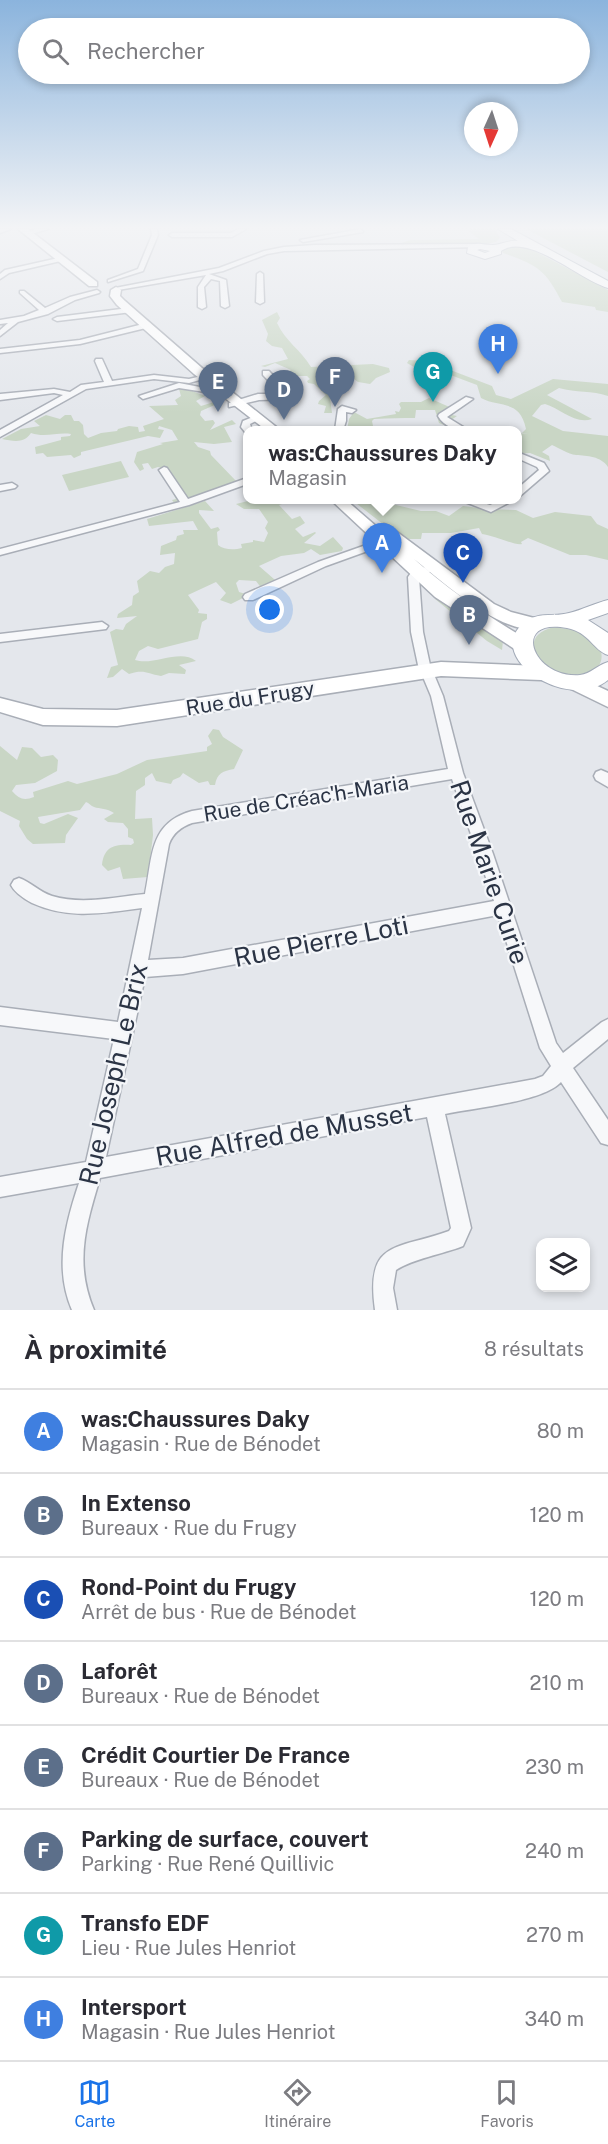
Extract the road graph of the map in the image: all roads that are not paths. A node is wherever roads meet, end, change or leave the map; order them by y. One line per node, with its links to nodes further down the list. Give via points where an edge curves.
1 (93, 290): 11 (street)
2 (110, 290): 10 (street)
3 (201, 290): 9 (street)
4 (223, 290): 8 (street)
5 (260, 290): 7 (street)
6 (22, 292): 11 (street)
7 (260, 302)
8 (225, 306)
9 (202, 307)
10 (127, 310): 12 (street); 15 (street)
11 (45, 312): 14 (street)
12 (57, 319)
13 (0, 322): 14 (street)
14 (14, 322): 16 (street)
15 (145, 325): 17 (street); 20 (street)
16 (0, 334)
17 (0, 351)
18 (99, 361): 21 (street)
19 (266, 373): 27 (street, via 282,389)
20 (202, 378): 21 (street, via 189,381 154,377); 22 (street)
21 (109, 383): 23 (street)
22 (215, 388): 24 (street, via 178,386); 27 (street)
23 (69, 394): 25 (street, via 54,391); 32 (street)
24 (143, 396)
25 (0, 397)
26 (469, 399): 31 (street, via 442,416)
27 (237, 406): 29 (street)
28 (352, 410): 30 (street, via 342,409)
29 (255, 425)
30 (340, 426)
31 (454, 426)
32 (0, 434)
33 (522, 457): 38 (street, via 541,465 544,471)
34 (164, 470): 39 (street)
35 (243, 482): 39 (street)
36 (12, 486): 37 (street)
37 (0, 488)
38 (522, 490)
39 (186, 503): 45 (street)
40 (343, 504): 44 (street)
41 (355, 504): 44 (street)
42 (475, 504): 43 (street, via 487,509)
43 (502, 504)
44 (393, 546): 46 (street); 46 (street); 47 (street, via 322,564)
45 (0, 552)
46 (425, 580): 51 (street, via 496,612); 55 (street); 57 (street, Rue Marie Curie, via 418,639)
47 (249, 597)
48 (608, 606): 50 (main road)
49 (608, 616): 50 (main road)
50 (576, 623): 51 (main road, via 550,620); 54 (main road, via 598,634)
51 (536, 624): 55 (main road, via 526,633)
52 (102, 626): 53 (street)
53 (0, 638)
54 (608, 648)
55 (523, 649): 56 (street, via 516,663); 59 (main road)
56 (501, 670): 57 (street, Rue du Frugy); 59 (street, Rue du Frugy)
57 (426, 671): 62 (street, Rue du Frugy, via 117,718 43,717); 63 (street, Rue Marie Curie, via 437,696)
58 (607, 672): 60 (main road)
59 (541, 673): 60 (main road)
60 (576, 683): 61 (street)
61 (608, 699)
62 (0, 705)
63 (456, 773): 64 (street, Rue de Créac'h-Maria, via 192,817 172,825); 67 (street, Rue Marie Curie)
64 (164, 837): 66 (street, Rue Joseph Le Brix)
65 (19, 885): 66 (street, via 38,899 69,908)
66 (152, 900): 68 (street, Rue Joseph Le Brix)
67 (503, 907): 68 (street, Rue Pierre Loti, via 183,966); 72 (street, Rue Marie Curie, via 549,1048)
68 (139, 969): 71 (street, Rue Joseph Le Brix)
69 (0, 1016): 71 (street)
70 (608, 1028): 72 (street, Rue Alfred de Musset)
71 (125, 1032): 75 (street, Rue Joseph Le Brix)
72 (561, 1069): 73 (street, Rue Alfred de Musset, via 549,1082 535,1088); 74 (street, Rue Marie Curie)
73 (434, 1106): 75 (street, Rue Alfred de Musset); 78 (street, via 461,1228 456,1239 390,1262 381,1284)
74 (608, 1136)
75 (94, 1170): 76 (street, Rue Alfred de Musset); 77 (street, Rue Joseph Le Brix, via 73,1248 76,1298)
76 (0, 1187)
77 (83, 1310)
78 (386, 1310)

